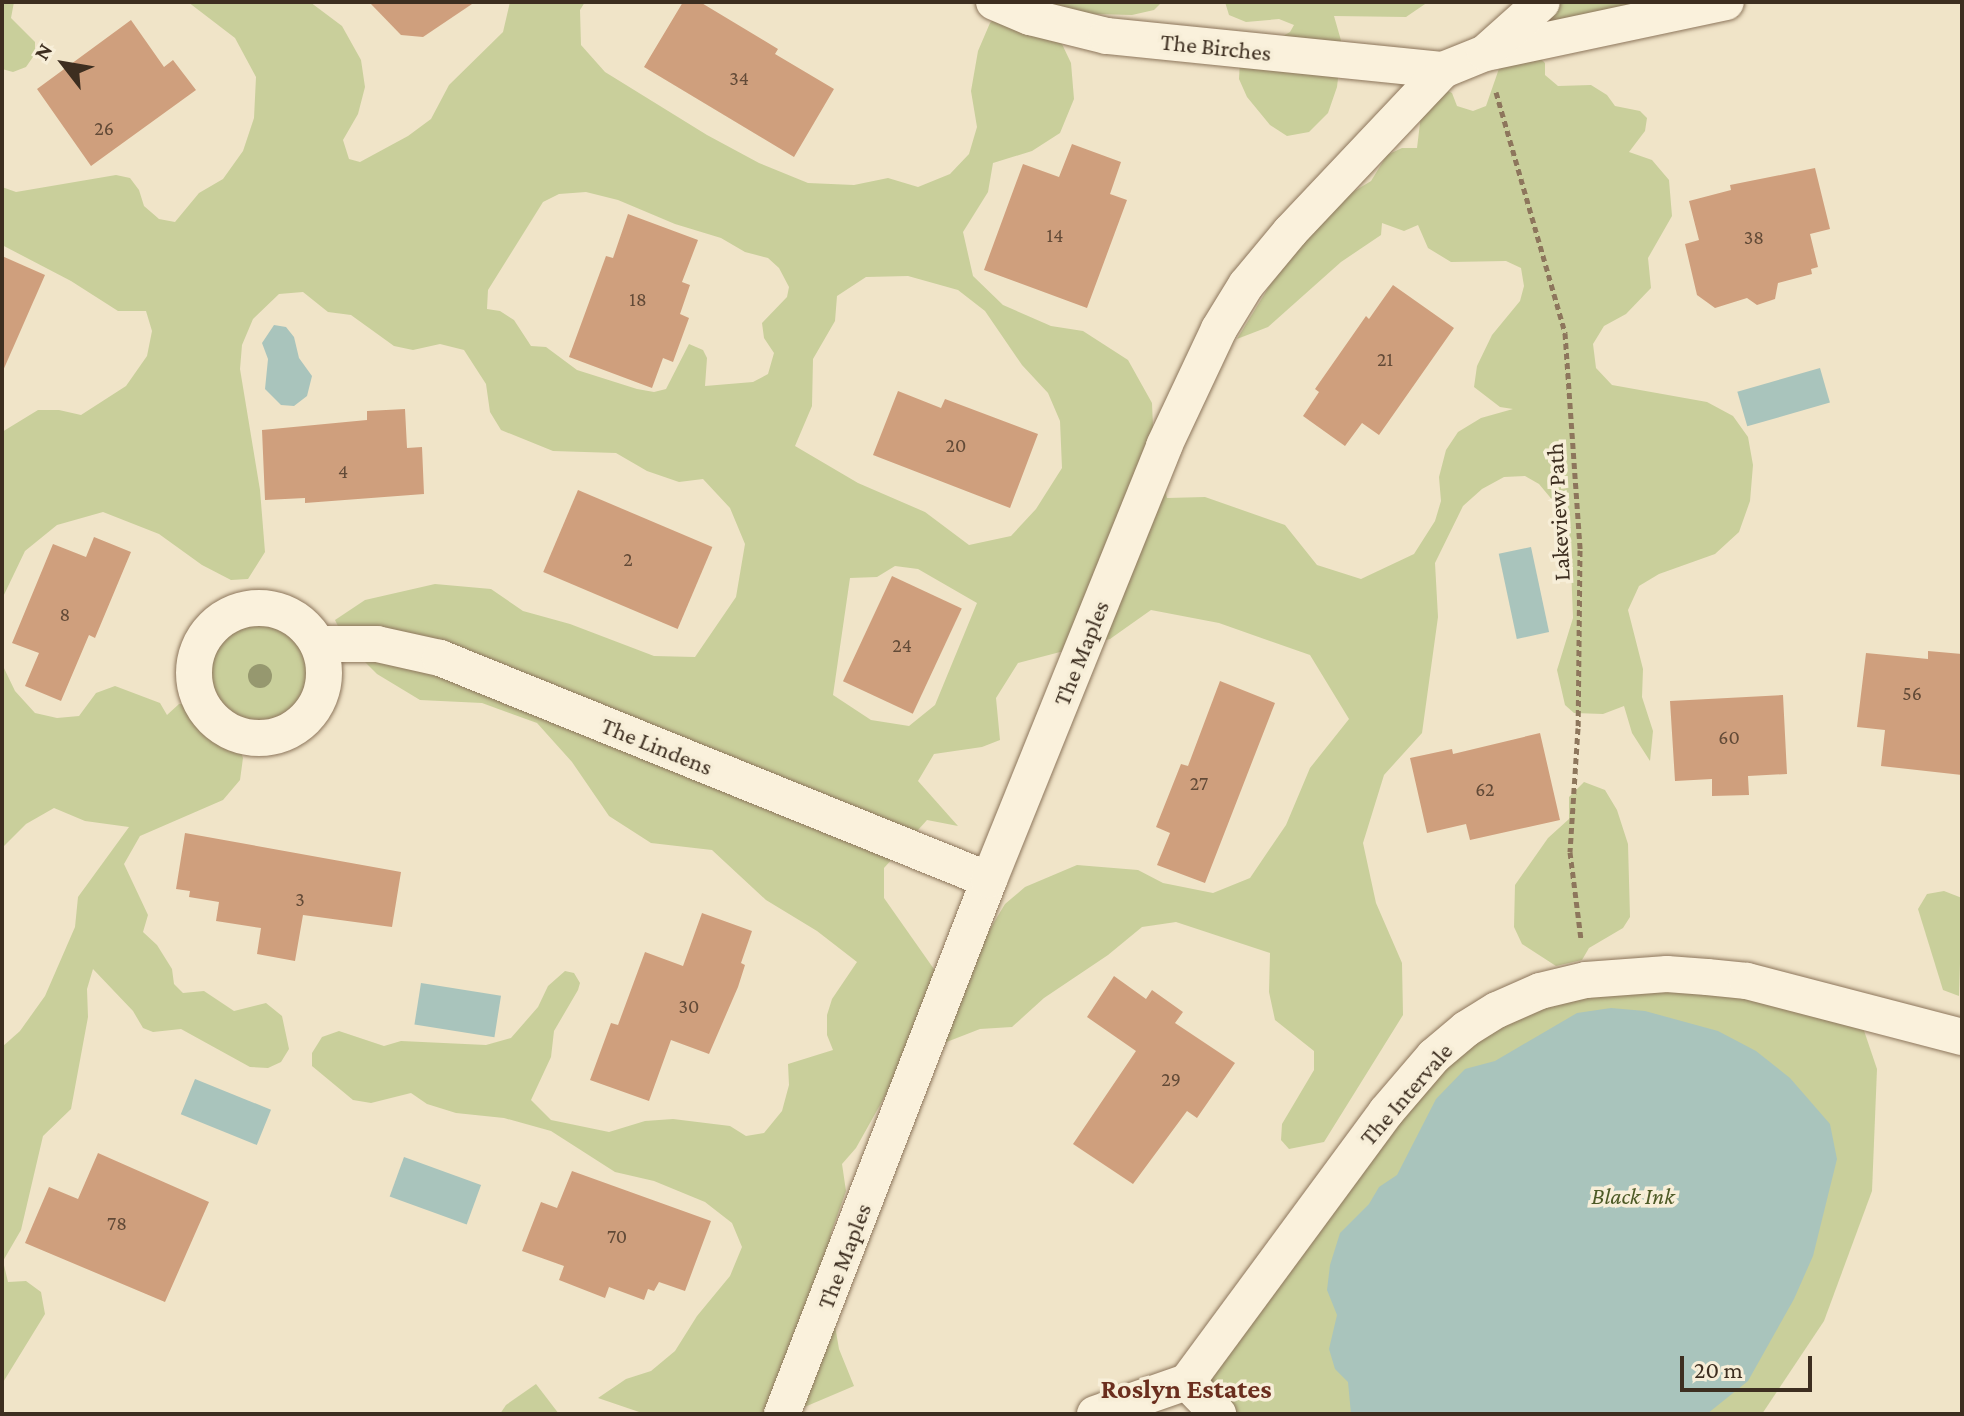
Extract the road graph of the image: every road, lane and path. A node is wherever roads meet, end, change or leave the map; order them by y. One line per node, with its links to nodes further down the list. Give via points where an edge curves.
1 (994, 2): 5 (street, The Birches, via 1107,36)
2 (1542, 2): 4 (street, The Maples)
3 (1726, 2): 4 (street)
4 (1485, 53): 5 (street, The Maples); 8 (path, Lakeview Path, via 1565,333 1580,550 1570,852)
5 (1443, 70): 7 (street, The Maples, via 1290,232 1246,285 1219,329 1181,406)
6 (318, 644): 7 (street, The Lindens, via 377,644 440,658)
7 (989, 880): 11 (street, The Maples)
8 (1586, 980): 9 (street, The Intervale, via 1667,974 1747,981); 10 (street, The Intervale, via 1540,991 1497,1010 1434,1056 1386,1112)
9 (1962, 1037)
10 (1187, 1382): 12 (street); 13 (street)
11 (782, 1414)
12 (1095, 1414)
13 (1218, 1414)

